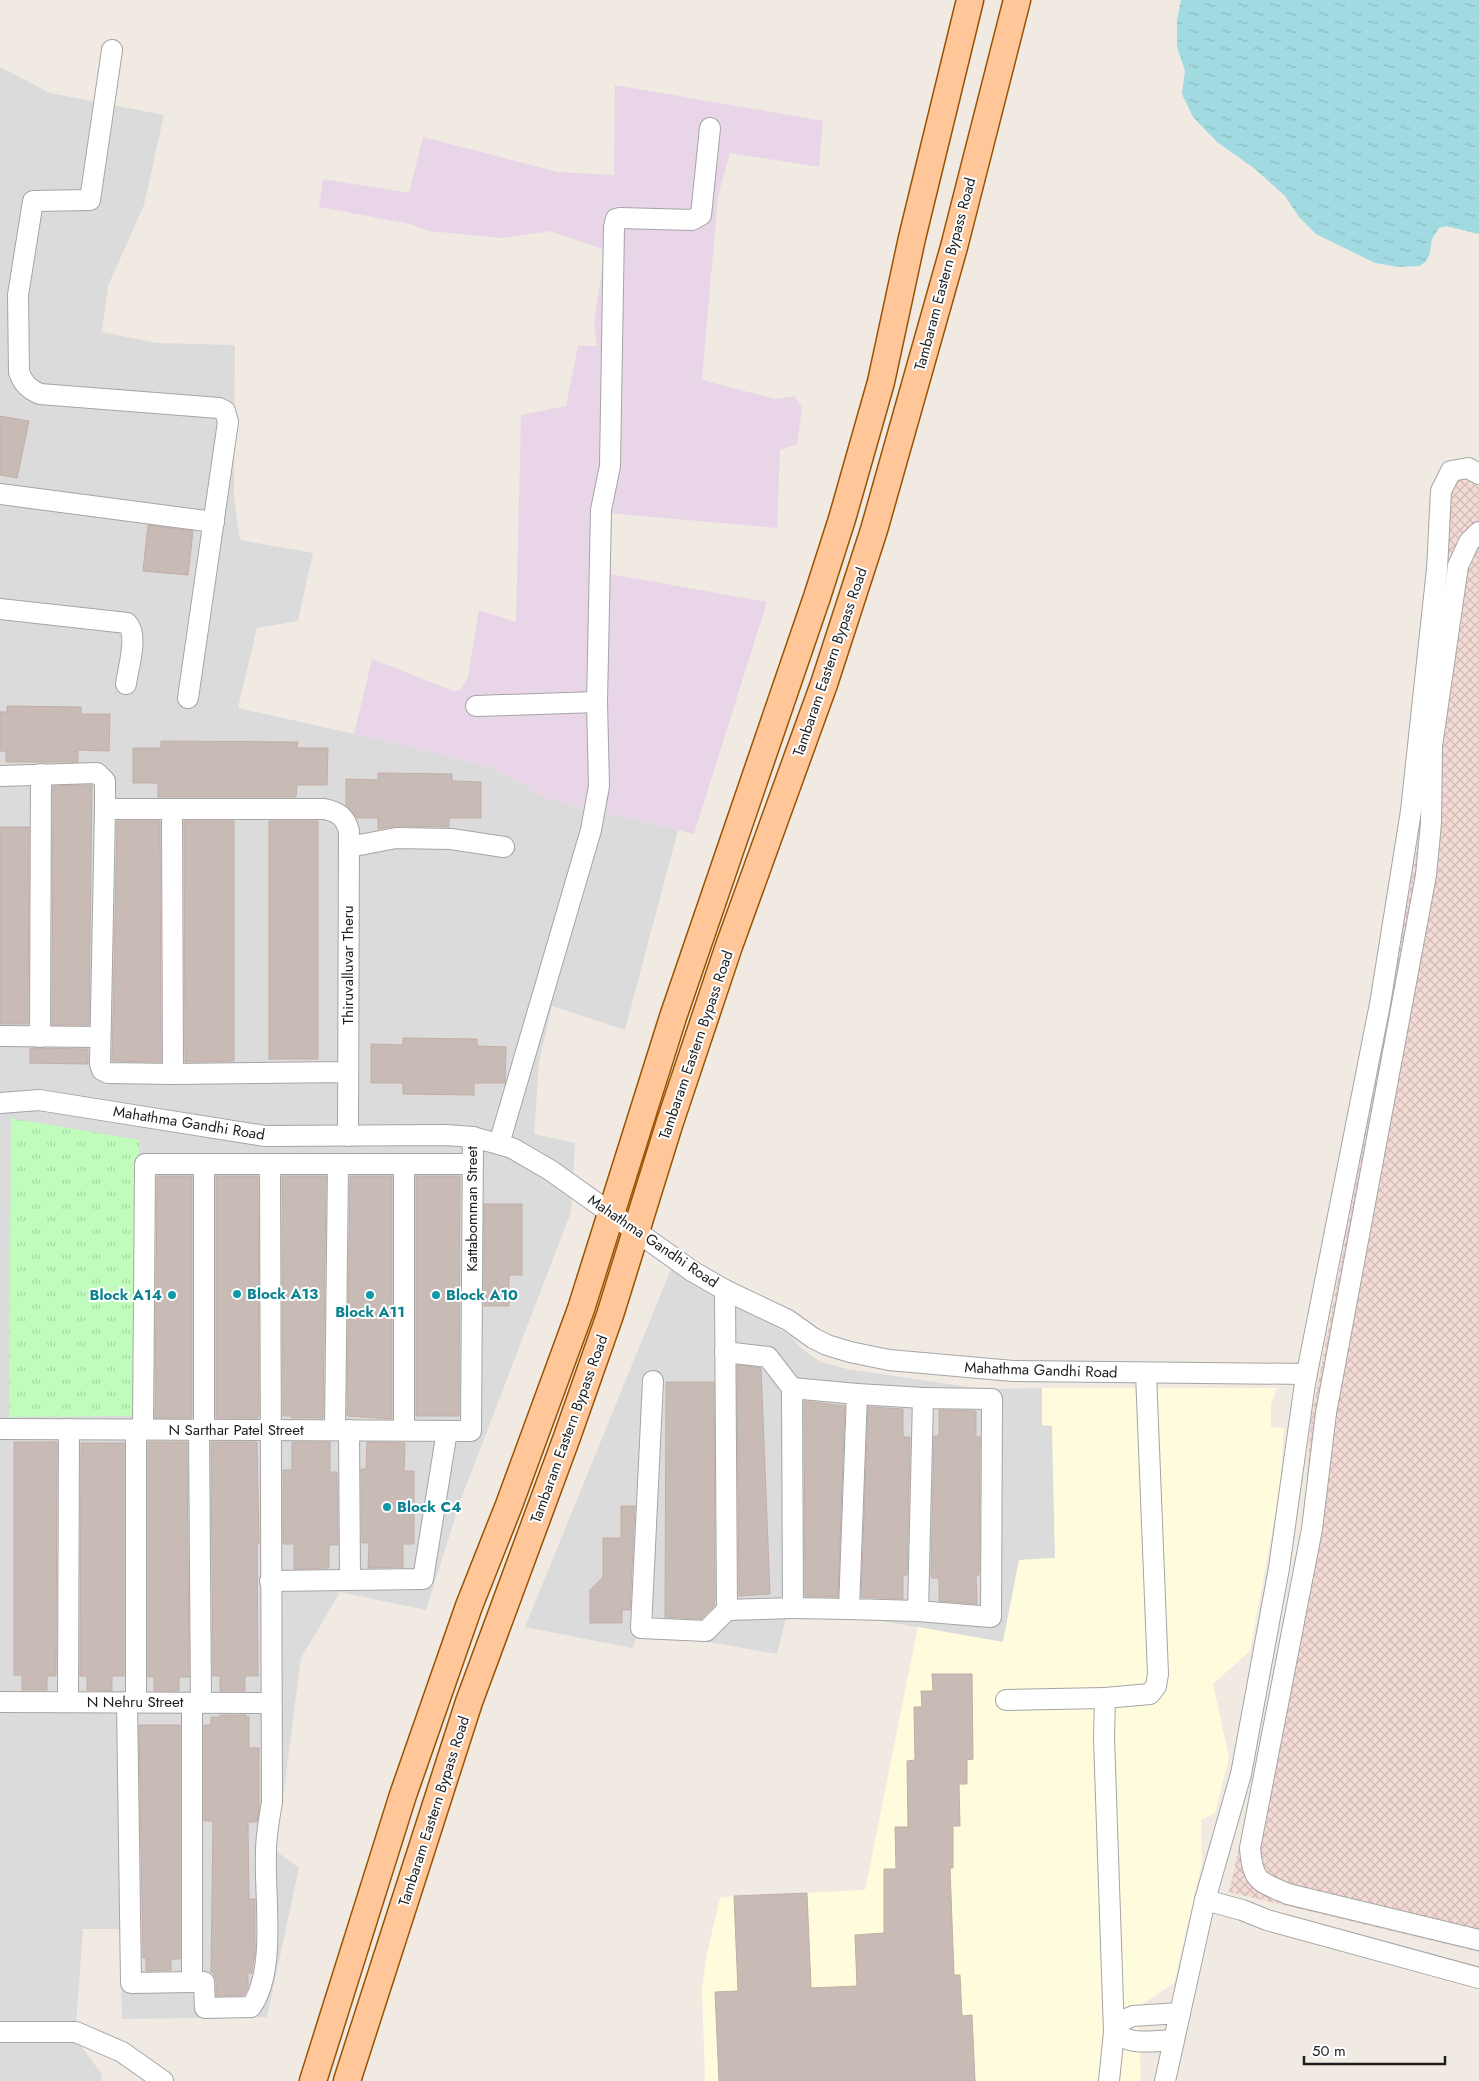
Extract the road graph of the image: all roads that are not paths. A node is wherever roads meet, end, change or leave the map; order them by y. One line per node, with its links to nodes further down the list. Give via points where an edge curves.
1 (970, 0): 34 (main road, Tambaram Eastern Bypass Road, via 881,382 842,519 676,1008)
2 (1016, 0): 35 (main road, Tambaram Eastern Bypass Road, via 954,247 874,530 824,684 729,946)
3 (112, 50): 7 (street, via 90,200 33,200 18,295 19,372 28,388 40,394 225,411 228,422)
4 (710, 128): 12 (street, via 702,215 692,220 620,218 616,219 614,228 610,466 601,510)
5 (1479, 474): 39 (street, via 1468,468 1451,471 1442,491 1412,811 1380,1004)
6 (0, 494): 7 (street)
7 (214, 522): 11 (street)
8 (1479, 532): 67 (street, via 1469,542 1458,566 1432,746 1426,875 1326,1413 1312,1530 1250,1848 1252,1870 1263,1883 1288,1894)
9 (0, 609): 10 (street, via 127,622 134,636)
10 (126, 684)
11 (188, 698)
12 (597, 702): 13 (street); 28 (street, via 599,786 591,830)
13 (476, 706)
14 (41, 774): 15 (street); 16 (street, via 97,773 105,781); 21 (street)
15 (0, 776)
16 (105, 809): 17 (street); 22 (street)
17 (172, 809): 18 (street, Thiruvalluvar Theru, via 324,809 341,814 346,821); 24 (street)
18 (349, 847): 19 (street, via 396,838 451,839); 23 (street, Thiruvalluvar Theru)
19 (504, 847)
20 (0, 1036): 21 (street)
21 (40, 1037): 22 (street)
22 (100, 1037): 24 (street, via 102,1070 108,1073)
23 (347, 1072): 24 (street); 26 (street, Thiruvalluvar Theru)
24 (173, 1074)
25 (0, 1103): 26 (street, Mahathma Gandhi Road, via 39,1100 265,1136)
26 (348, 1136): 27 (street, Mahathma Gandhi Road)
27 (473, 1137): 28 (street, Mahathma Gandhi Road); 33 (street, Kattabomman Street)
28 (499, 1144): 34 (street, Mahathma Gandhi Road, via 550,1170)
29 (204, 1164): 30 (street); 46 (street, via 145,1164); 47 (street)
30 (270, 1164): 31 (street); 48 (street)
31 (338, 1164): 32 (street); 49 (street)
32 (404, 1164): 33 (street); 50 (street)
33 (473, 1164): 52 (street, Kattabomman Street)
34 (611, 1214): 35 (street, Mahathma Gandhi Road); 75 (main road, Tambaram Eastern Bypass Road, via 581,1309 439,1688)
35 (636, 1232): 36 (street, Mahathma Gandhi Road); 76 (main road, Tambaram Eastern Bypass Road, via 570,1428 469,1702)
36 (725, 1290): 37 (street); 38 (street, Mahathma Gandhi Road, via 788,1320 826,1345 889,1360 1013,1371)
37 (725, 1352): 41 (street, via 768,1357); 57 (street)
38 (1146, 1373): 39 (street, Mahathma Gandhi Road); 59 (street, via 1158,1674 1156,1686 1150,1694)
39 (1307, 1374): 66 (street, via 1279,1568 1241,1774)
40 (653, 1381): 57 (street, via 640,1628 706,1631)
41 (792, 1388): 42 (street); 55 (street)
42 (857, 1394): 43 (street); 56 (street)
43 (923, 1398): 58 (street); 58 (street, via 992,1399 991,1617)
44 (0, 1429): 45 (street, N Sarthar Patel Street)
45 (69, 1429): 46 (street, N Sarthar Patel Street); 62 (street)
46 (140, 1429): 47 (street, N Sarthar Patel Street); 63 (street)
47 (202, 1430): 48 (street, N Sarthar Patel Street); 64 (street)
48 (270, 1430): 49 (street, N Sarthar Patel Street); 54 (street)
49 (342, 1430): 50 (street, N Sarthar Patel Street); 53 (street)
50 (404, 1430): 51 (street, N Sarthar Patel Street)
51 (447, 1431): 52 (street, N Sarthar Patel Street); 53 (street, via 423,1579)
52 (471, 1431)
53 (350, 1580): 54 (street)
54 (270, 1581): 65 (street)
55 (793, 1608): 56 (street); 57 (street)
56 (849, 1609): 58 (street)
57 (727, 1610)
58 (918, 1611)
59 (1105, 1698): 60 (street); 72 (street)
60 (1006, 1700)
61 (0, 1702): 62 (street, N Nehru Street)
62 (68, 1702): 63 (street, N Nehru Street)
63 (131, 1702): 64 (street, N Nehru Street); 69 (street, via 131,1983)
64 (197, 1703): 65 (street, N Nehru Street); 69 (street)
65 (270, 1703): 69 (street, via 272,1802 266,1853 266,1962 263,1982 251,2007 205,2008 204,1982)
66 (1204, 1900): 68 (street); 70 (street)
67 (1479, 1940)
68 (1479, 1978)
69 (192, 1982)
70 (1180, 2013): 72 (street, via 1133,2016 1122,2020); 73 (street)
71 (0, 2032): 74 (street, via 76,2032 122,2052)
72 (1114, 2032): 73 (street, via 1122,2040 1135,2042); 77 (street)
73 (1174, 2040): 78 (street)
74 (163, 2081)
75 (313, 2081)
76 (348, 2081)
77 (1109, 2081)
78 (1165, 2081)

